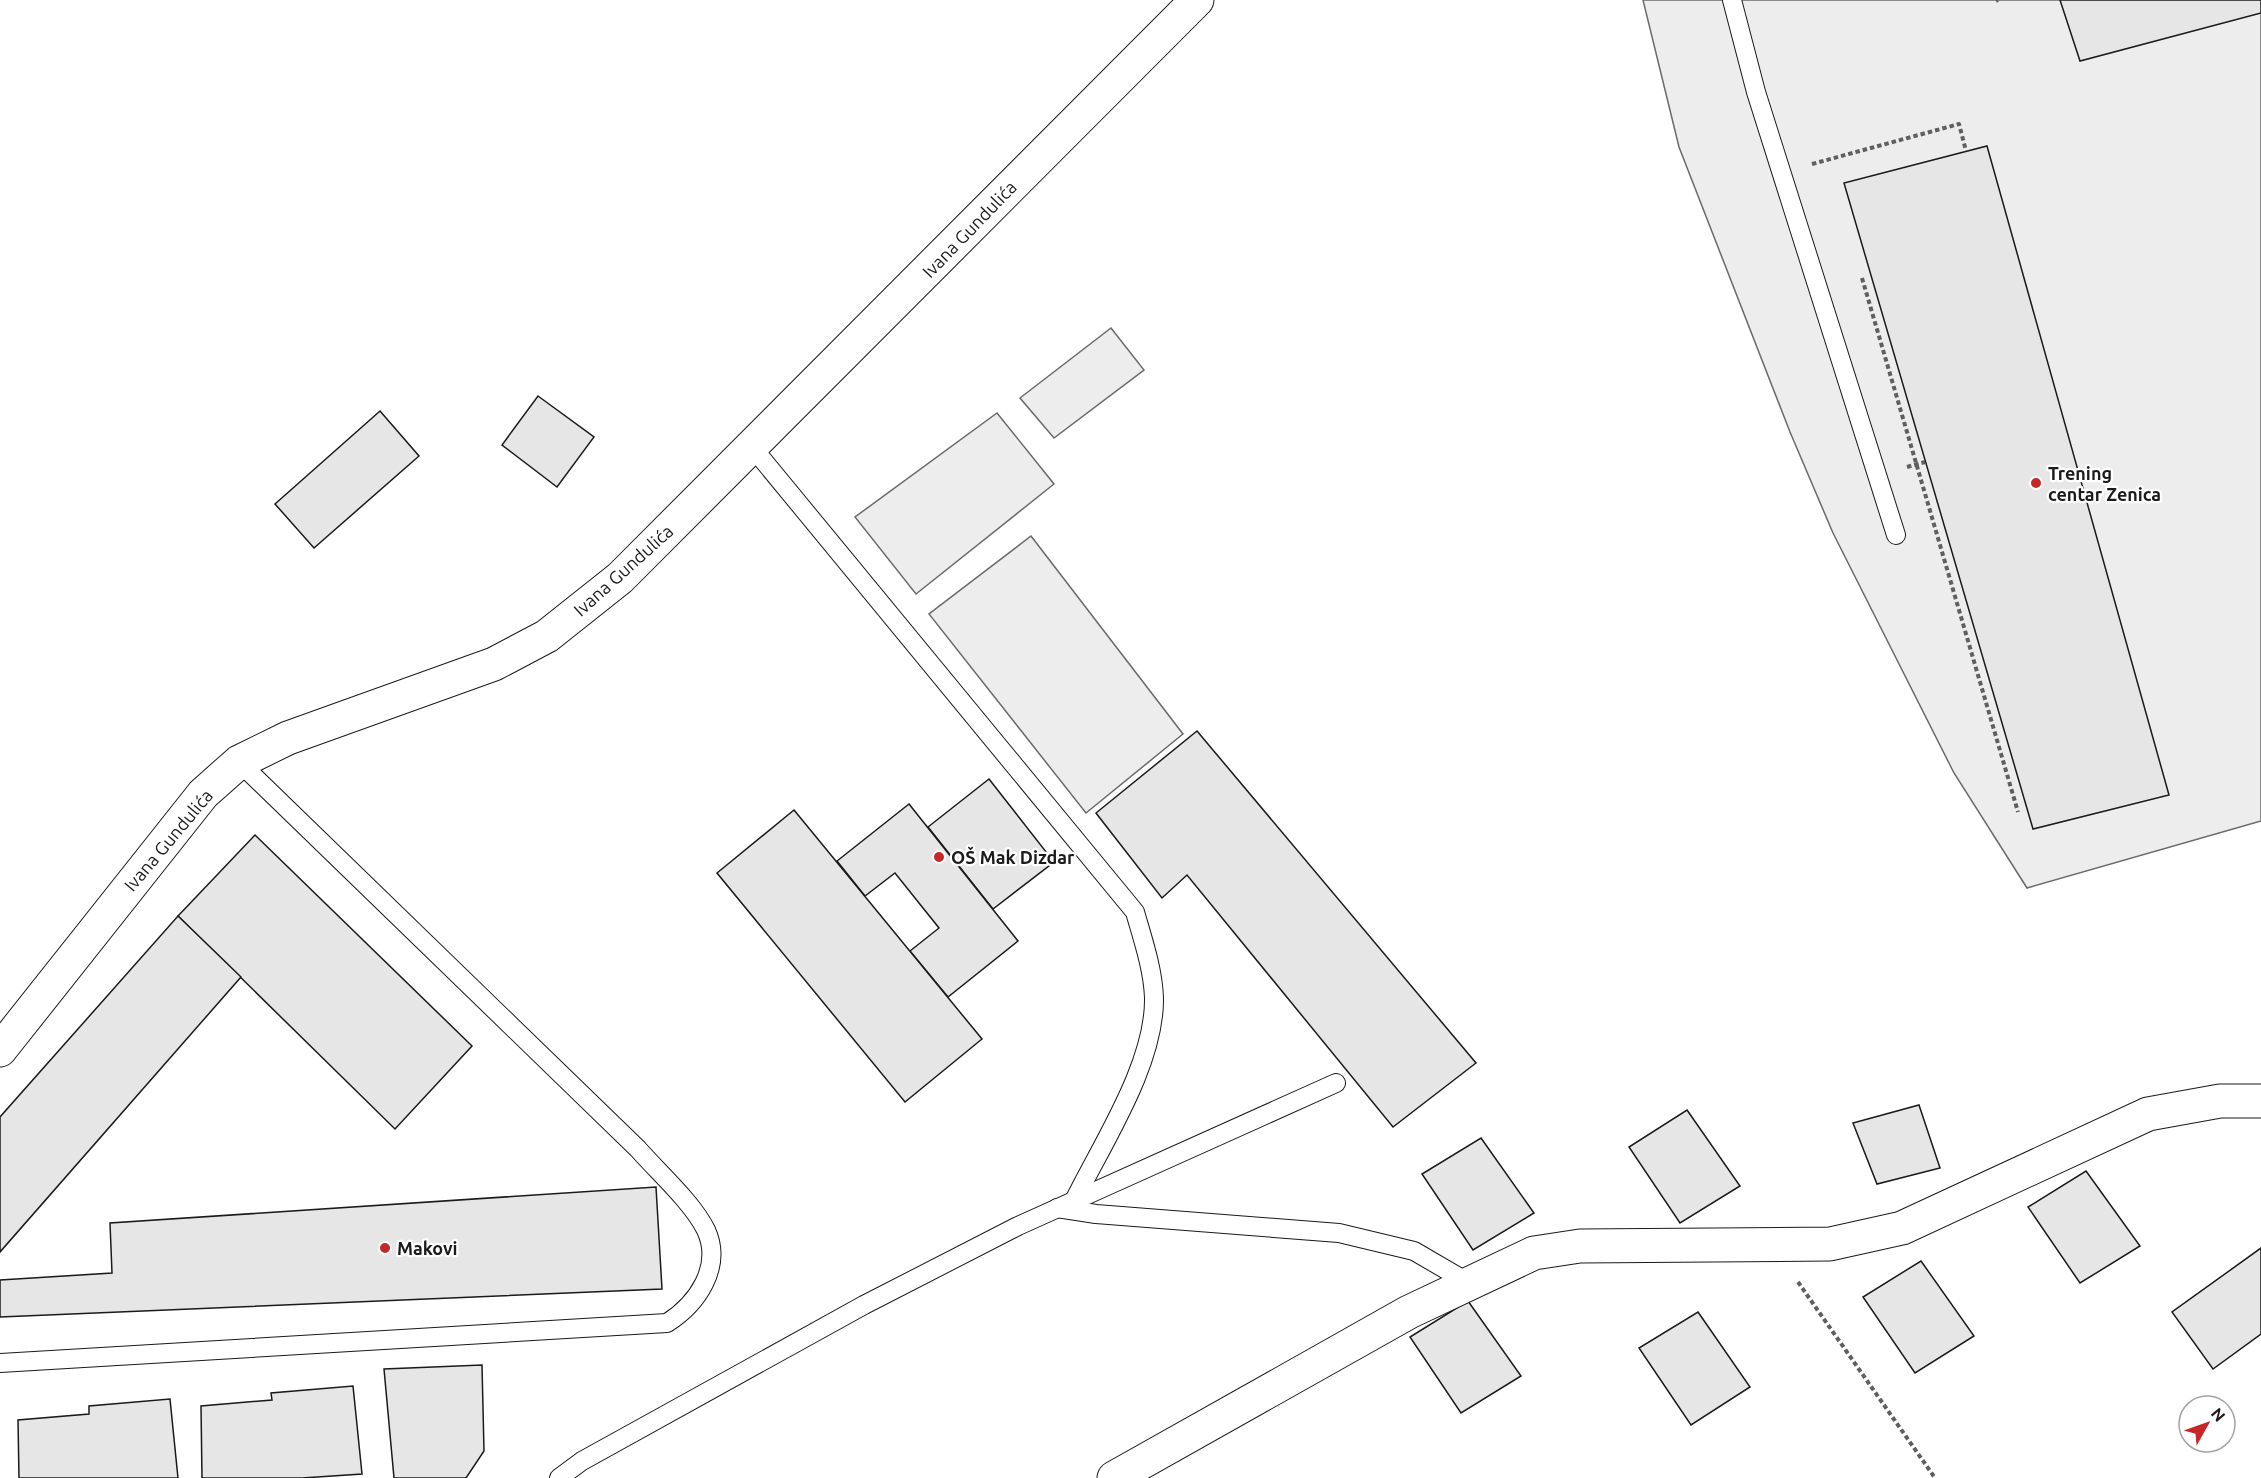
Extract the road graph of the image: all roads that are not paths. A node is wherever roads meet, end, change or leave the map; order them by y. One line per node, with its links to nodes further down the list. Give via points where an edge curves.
1 (1197, 0): 3 (street, Ivana Gundulića)
2 (1732, 0): 4 (lane, via 1756,93)
3 (753, 448): 5 (street, Ivana Gundulića, via 620,578 547,636 494,664 288,738); 9 (lane, via 1135,912 1154,996 1151,1032 1140,1067)
4 (1896, 535)
5 (239, 762): 6 (street, Ivana Gundulića, via 203,794); 12 (lane, via 638,1149 706,1231 711,1251 708,1275 699,1296 667,1323)
6 (0, 1050)
7 (1336, 1083): 9 (lane)
8 (2261, 1101): 11 (street, via 2220,1101 2148,1114 1902,1228 1830,1244 1580,1246 1534,1253)
9 (1074, 1201): 10 (lane)
10 (1057, 1208): 11 (lane, via 1339,1233 1414,1251); 13 (lane, via 864,1305 582,1461)
11 (1469, 1283): 14 (street, via 1409,1312)
12 (0, 1363)
13 (559, 1478)
14 (1114, 1478)

